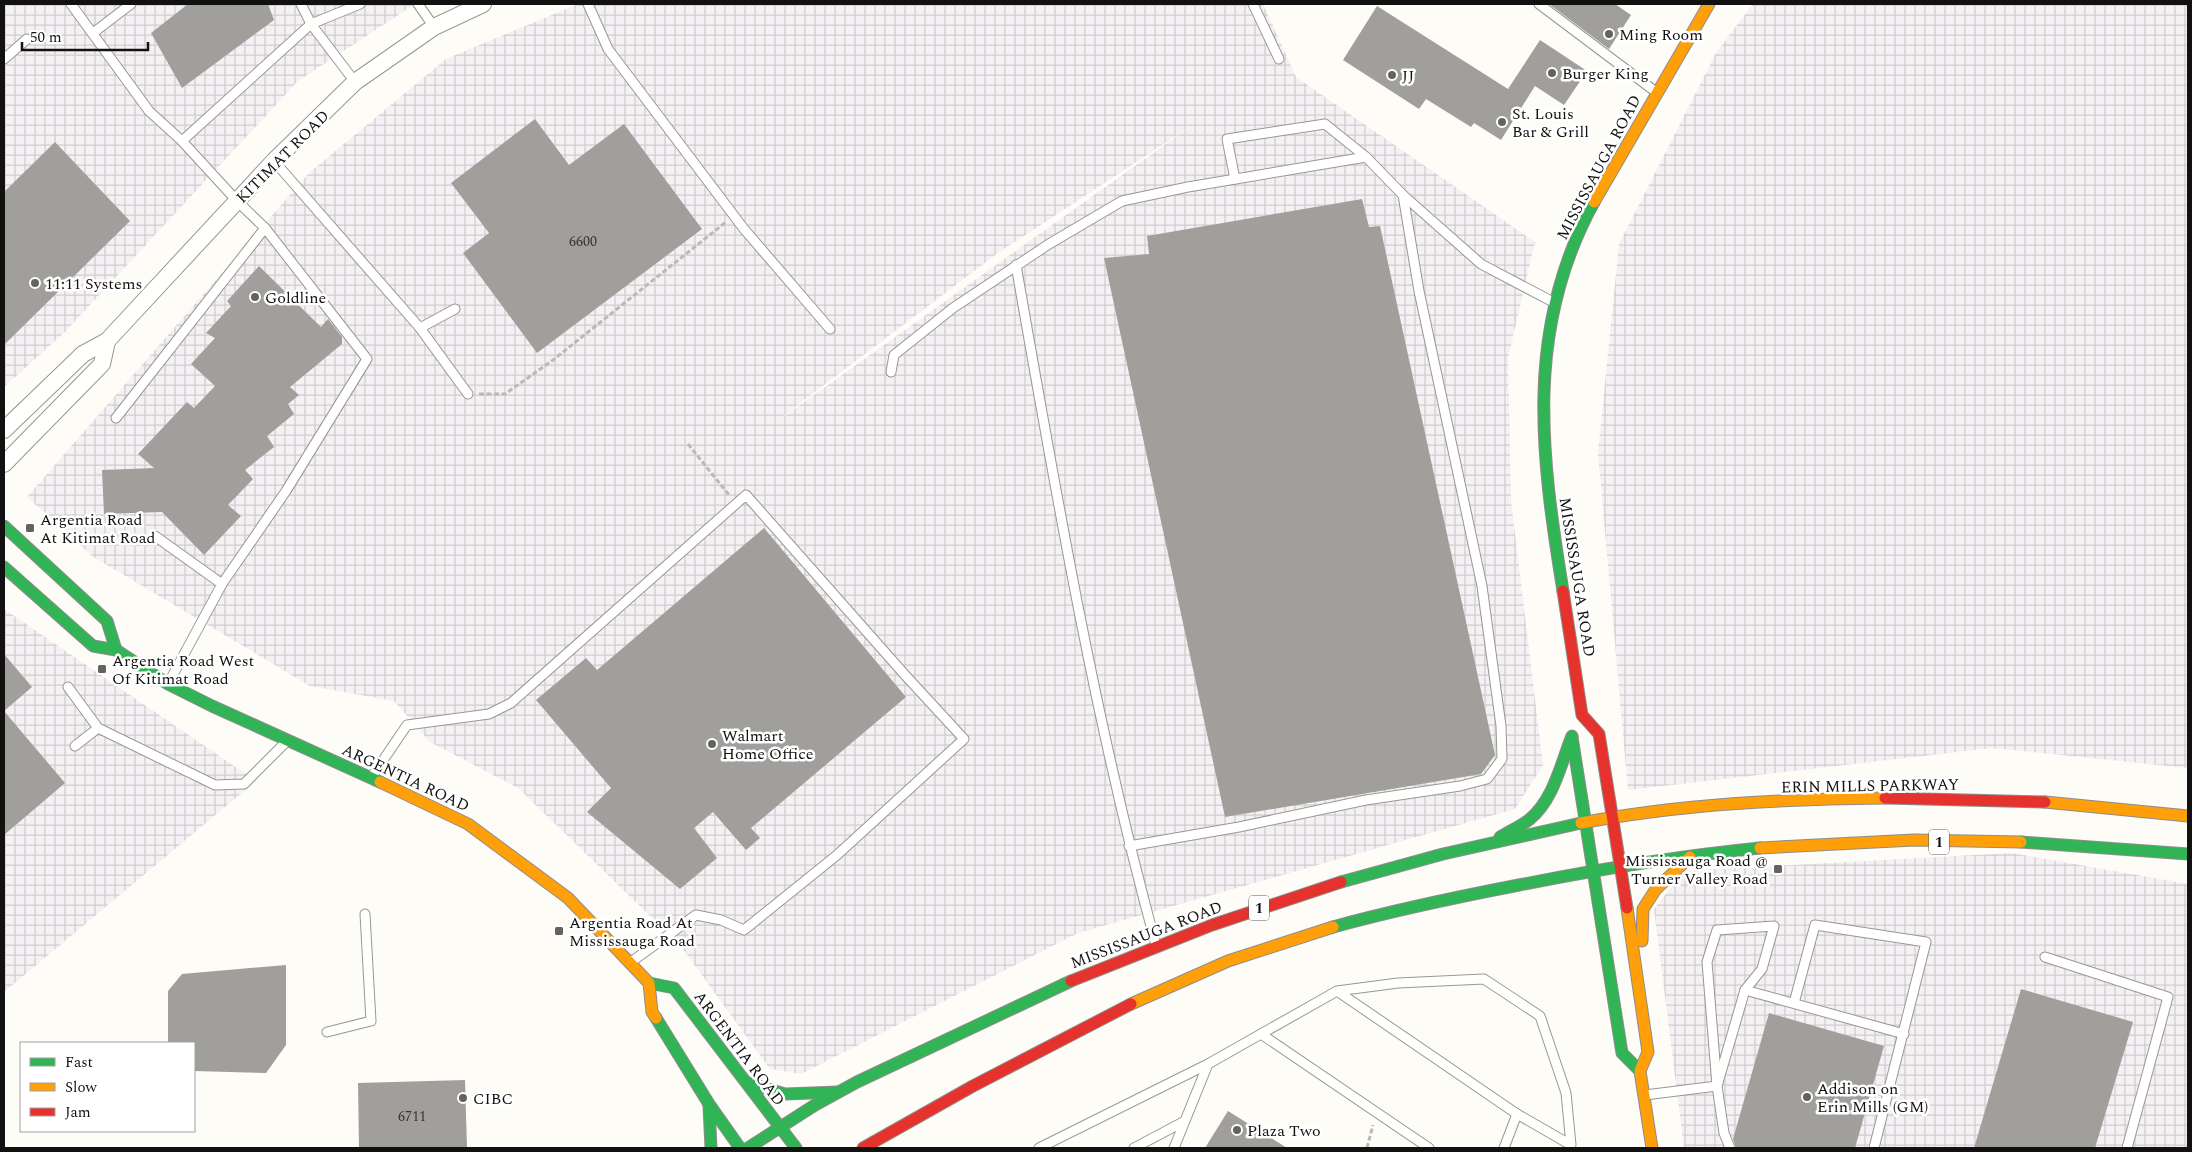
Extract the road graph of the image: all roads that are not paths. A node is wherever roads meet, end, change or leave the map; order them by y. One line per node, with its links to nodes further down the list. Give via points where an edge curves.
1 (71, 4): 13 (lane)
2 (131, 4): 13 (lane)
3 (301, 4): 11 (lane)
4 (360, 4): 11 (lane)
5 (418, 4): 12 (lane)
6 (588, 4): 30 (lane, via 608,49 734,216)
7 (1253, 4): 15 (lane)
8 (1539, 4): 18 (lane)
9 (1709, 4): 18 (main road, MISSISSAUGA ROAD)
10 (475, 5): 12 (street, KITIMAT ROAD)
11 (311, 24): 17 (lane); 19 (lane)
12 (434, 27): 17 (street, KITIMAT ROAD)
13 (93, 34): 19 (lane, via 149,111)
14 (27, 39): 16 (lane)
15 (1279, 58)
16 (4, 59)
17 (355, 82): 21 (street, KITIMAT ROAD)
18 (1656, 92): 27 (main road, MISSISSAUGA ROAD, via 1578,233)
19 (182, 141): 24 (lane)
20 (1366, 157): 22 (lane); 22 (lane, via 1325,124 1227,139); 23 (lane)
21 (274, 161): 24 (street, KITIMAT ROAD); 29 (lane)
22 (1235, 179): 26 (lane, via 1122,201)
23 (1403, 196): 27 (lane, via 1481,264); 54 (lane, via 1419,291 1482,586 1501,726 1502,760 1487,779 1460,786 1366,800)
24 (237, 202): 25 (lane); 31 (street, KITIMAT ROAD)
25 (265, 228): 34 (lane); 40 (lane, via 367,359 286,491)
26 (1016, 265): 32 (lane, via 953,308 894,355); 54 (lane, via 1077,600)
27 (1555, 303): 44 (main road, MISSISSAUGA ROAD, via 1544,365 1544,453)
28 (455, 309): 29 (lane)
29 (420, 328): 33 (lane)
30 (830, 329)
31 (107, 342): 35 (street, KITIMAT ROAD, via 83,354); 36 (street, KITIMAT ROAD, via 102,364)
32 (891, 372)
33 (468, 394)
34 (116, 418)
35 (4, 430)
36 (4, 464)
37 (4, 526): 41 (main road, via 106,621)
38 (155, 536): 40 (lane)
39 (4, 567): 41 (main road, ARGENTIA ROAD, via 93,646)
40 (222, 584): 42 (lane)
41 (116, 650): 42 (main road, ARGENTIA ROAD)
42 (168, 684): 47 (main road, ARGENTIA ROAD)
43 (68, 687): 45 (lane)
44 (1582, 715): 46 (main road); 51 (main road, via 1599,734)
45 (98, 728): 47 (lane, via 215,785 244,784); 48 (lane)
46 (1572, 737): 52 (main road); 53 (main road, via 1552,789 1531,818)
47 (287, 741): 49 (main road, ARGENTIA ROAD)
48 (75, 746)
49 (371, 778): 62 (main road, ARGENTIA ROAD, via 468,824 568,898); 62 (lane, via 407,725 489,714 510,703 746,495 964,739 837,854 744,930 721,920 696,915)
50 (2188, 816): 51 (main road, ERIN MILLS PARKWAY / 1, via 2091,806 1932,797 1753,803)
51 (1613, 818): 52 (main road, MISSISSAUGA ROAD / 1); 57 (main road)
52 (1585, 823): 53 (main road, MISSISSAUGA ROAD / 1); 58 (main road)
53 (1492, 842): 60 (main road, MISSISSAUGA ROAD / 1, via 1276,902)
54 (1130, 846): 60 (lane)
55 (2188, 854): 56 (main road, 1, via 2012,841 1816,844)
56 (1690, 857): 57 (main road, 1); 64 (main road, via 1656,889 1643,909)
57 (1620, 866): 58 (main road, 1); 64 (main road)
58 (1592, 871): 72 (main road, via 1622,1053); 81 (main road, 1, via 1454,897 1291,940 1228,962 1113,1012 910,1119)
59 (365, 914): 68 (lane, via 371,1021)
60 (1156, 945): 75 (main road, MISSISSAUGA ROAD / 1, via 1089,972)
61 (2045, 957): 94 (lane, via 2168,997)
62 (631, 962): 63 (main road, ARGENTIA ROAD)
63 (649, 983): 73 (main road, ARGENTIA ROAD, via 674,988); 77 (main road, via 652,1012)
64 (1639, 985): 72 (main road, via 1648,1052)
65 (1745, 990): 67 (lane); 74 (lane); 74 (lane, via 1762,969 1774,926 1717,930 1708,962)
66 (1337, 991): 69 (lane); 78 (lane); 78 (lane, via 1398,983 1484,979 1540,1016 1566,1093 1571,1146)
67 (1794, 1003): 70 (lane); 70 (lane, via 1815,925 1926,942)
68 (327, 1032)
69 (1261, 1034): 71 (lane); 89 (lane)
70 (1904, 1034): 93 (lane)
71 (1208, 1064): 79 (lane); 86 (lane)
72 (1640, 1071): 76 (main road)
73 (748, 1083): 75 (main road, via 785,1094); 80 (main road, ARGENTIA ROAD)
74 (1717, 1086): 76 (lane); 92 (lane, via 1724,1133)
75 (838, 1092): 80 (main road, MISSISSAUGA ROAD / 1)
76 (1643, 1095): 91 (main road)
77 (709, 1104): 82 (main road); 83 (main road)
78 (1517, 1114): 90 (lane)
79 (1184, 1122): 87 (lane); 88 (lane)
80 (781, 1127): 84 (main road, MISSISSAUGA ROAD / 1); 85 (main road, ARGENTIA ROAD)
81 (868, 1146)
82 (712, 1148)
83 (740, 1148)
84 (748, 1148)
85 (796, 1148)
86 (1039, 1148)
87 (1134, 1148)
88 (1174, 1148)
89 (1429, 1148)
90 (1504, 1148)
91 (1652, 1148)
92 (1730, 1148)
93 (1874, 1148)
94 (2127, 1148)

